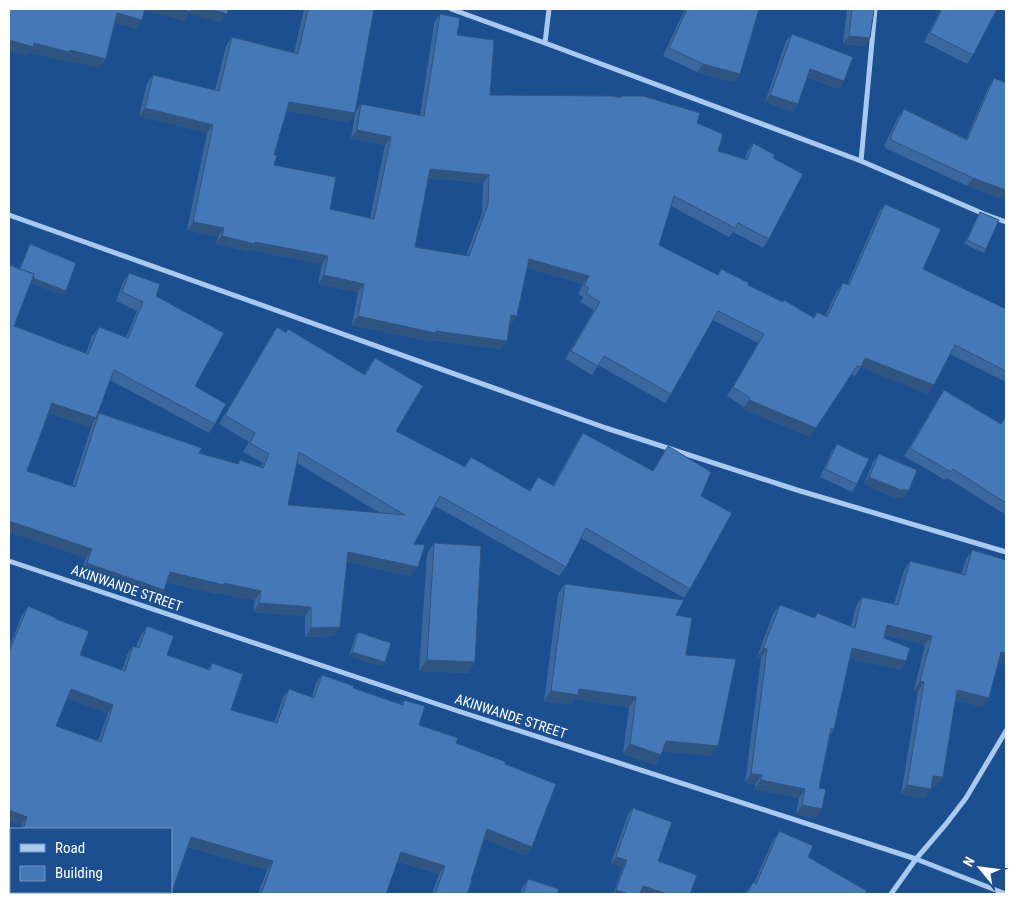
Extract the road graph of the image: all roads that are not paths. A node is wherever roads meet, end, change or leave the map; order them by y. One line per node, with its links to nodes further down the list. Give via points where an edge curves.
1 (452, 9): 4 (street)
2 (549, 9): 4 (street)
3 (875, 9): 5 (street)
4 (545, 43): 5 (street)
5 (861, 160): 7 (street)
6 (9, 215): 8 (street, via 606,428 797,490)
7 (1006, 222)
8 (1006, 552)
9 (9, 561): 11 (street, AKINWANDE STREET)
10 (1006, 731): 11 (street, via 966,798)
11 (916, 859): 12 (street); 13 (street, AKINWANDE STREET)
12 (891, 894)
13 (1006, 894)

